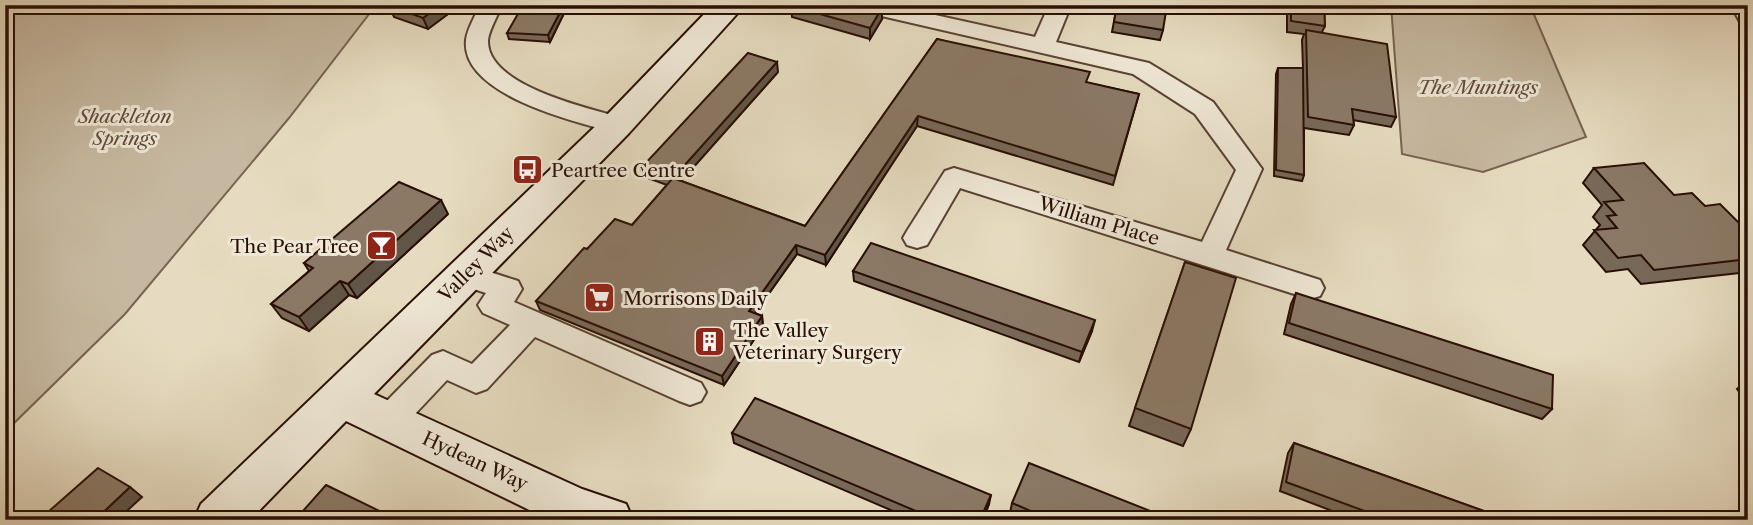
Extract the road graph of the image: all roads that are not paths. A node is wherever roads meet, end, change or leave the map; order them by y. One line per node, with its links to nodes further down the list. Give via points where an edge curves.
1 (491, 5): 8 (street, via 477,40 483,61 496,77 532,96)
2 (730, 5): 8 (street, Valley Way)
3 (860, 5): 7 (street)
4 (1060, 5): 7 (street)
5 (1742, 5): 6 (street)
6 (1748, 17)
7 (1043, 45): 10 (street, via 1141,68 1204,108 1249,169)
8 (617, 125): 11 (street, Valley Way)
9 (917, 237): 10 (street, William Place, via 954,177)
10 (1210, 254): 12 (street, William Place)
11 (465, 275): 13 (street, via 508,289 493,306); 15 (street, Valley Way)
12 (1310, 288)
13 (531, 322): 14 (street); 16 (street, via 476,380 443,364)
14 (691, 391)
15 (342, 399): 16 (street, Hydean Way); 17 (street, Valley Way)
16 (388, 421): 18 (street, Hydean Way)
17 (218, 520)
18 (609, 520)

